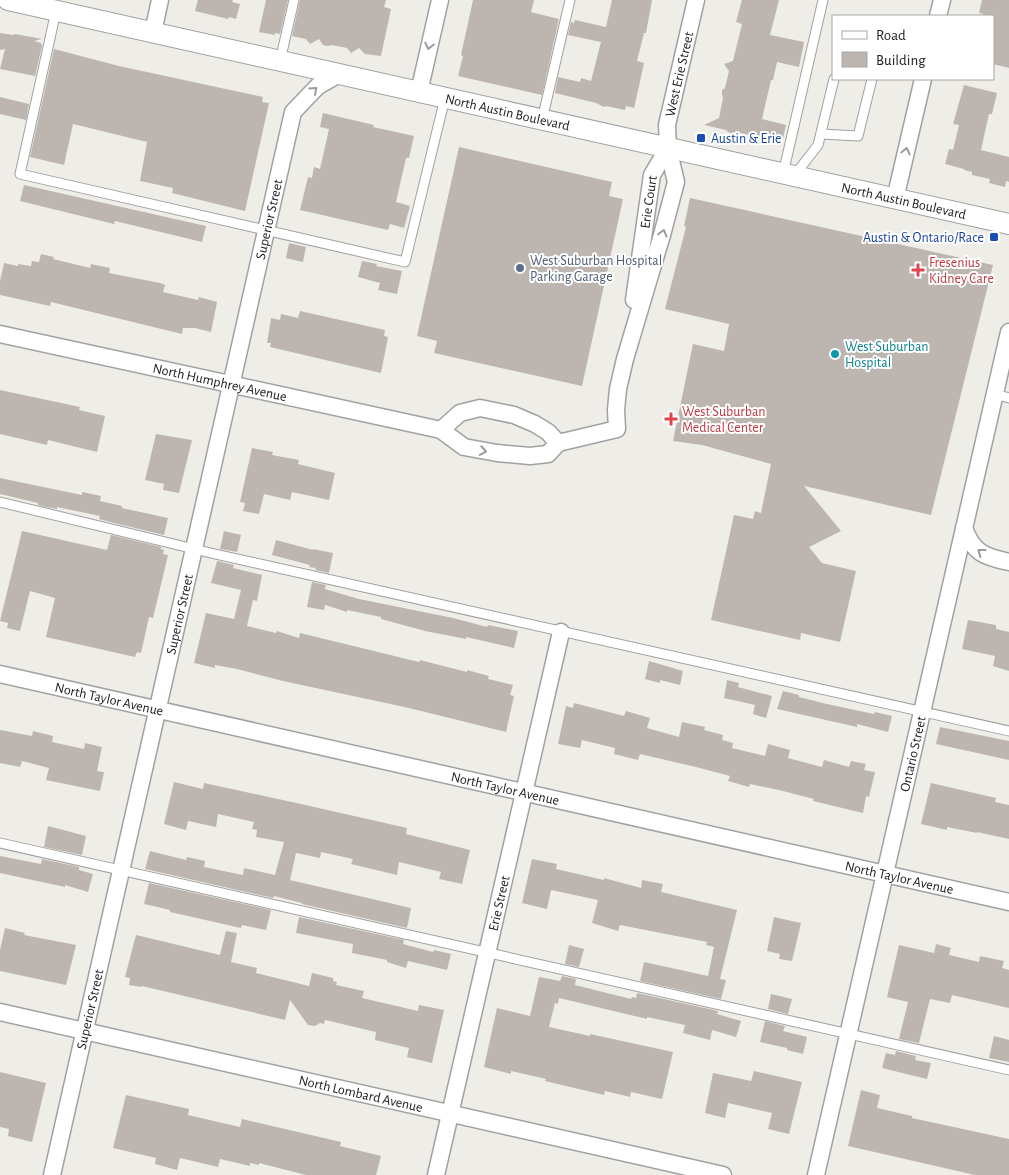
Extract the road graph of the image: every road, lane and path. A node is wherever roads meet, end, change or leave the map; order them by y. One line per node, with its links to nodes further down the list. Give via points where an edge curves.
1 (8, 0): 9 (street, North Austin Boulevard)
2 (160, 0): 12 (street)
3 (294, 0): 13 (lane)
4 (440, 0): 18 (street, one-way to 18)
5 (570, 0): 20 (lane)
6 (696, 0): 22 (street, West Erie Street, via 667,125)
7 (823, 0): 23 (lane)
8 (942, 0): 11 (street)
9 (31, 2): 10 (street, North Austin Boulevard)
10 (56, 11): 12 (street, North Austin Boulevard); 26 (lane, via 20,174)
11 (938, 15)
12 (153, 32): 13 (street, North Austin Boulevard)
13 (280, 61): 14 (street, North Austin Boulevard)
14 (339, 74): 18 (street, North Austin Boulevard); 26 (street, Superior Street, one-way to 14, via 293,112 318,86)
15 (834, 80): 21 (lane)
16 (872, 80): 21 (lane, via 858,136)
17 (923, 80): 24 (street, one-way to 17)
18 (419, 92): 19 (street, North Austin Boulevard)
19 (445, 98): 20 (street, North Austin Boulevard); 26 (lane, via 405,262)
20 (542, 120): 22 (street, North Austin Boulevard)
21 (821, 134): 23 (lane, via 818,145)
22 (668, 148): 23 (street, North Austin Boulevard); 29 (street, Erie Court, via 652,175); 29 (street, Erie Court, one-way to 22, via 676,182)
23 (788, 175): 24 (street, North Austin Boulevard)
24 (895, 199): 25 (street, North Austin Boulevard)
25 (1009, 224)
26 (266, 230): 30 (street, Superior Street)
27 (1009, 332): 31 (street, Ontario Street)
28 (0, 334): 30 (street, North Humphrey Avenue)
29 (628, 346): 32 (street, Erie Court, via 618,389)
30 (231, 384): 33 (street, North Humphrey Avenue); 37 (street, Superior Street)
31 (1002, 396): 36 (street, Ontario Street)
32 (617, 428): 34 (street, North Humphrey Avenue)
33 (441, 430): 34 (street, North Humphrey Avenue, one-way to 34, via 464,447 496,453 548,454); 34 (street, via 460,413 480,408 514,415 535,424)
34 (558, 443)
35 (0, 502): 37 (lane)
36 (964, 528): 38 (street, one-way to 36, via 982,554 973,546); 42 (street, Ontario Street)
37 (194, 549): 39 (lane); 41 (street, Superior Street)
38 (1009, 562)
39 (561, 632): 42 (lane); 44 (street, Erie Street)
40 (0, 674): 41 (street, North Taylor Avenue)
41 (157, 709): 44 (street, North Taylor Avenue); 46 (street, Superior Street)
42 (922, 711): 43 (lane); 47 (street, Ontario Street)
43 (1009, 731)
44 (525, 792): 47 (street, North Taylor Avenue); 49 (street, Erie Street)
45 (0, 843): 46 (lane)
46 (121, 870): 49 (lane); 51 (street, Superior Street)
47 (885, 874): 48 (street, North Taylor Avenue); 52 (street, Ontario Street)
48 (1009, 902)
49 (488, 952): 52 (lane); 54 (street, Erie Street)
50 (0, 1012): 51 (street, North Lombard Avenue)
51 (84, 1031): 54 (street, North Lombard Avenue); 55 (street, Superior Street)
52 (849, 1034): 53 (lane); 58 (street, Ontario Street)
53 (1009, 1070)
54 (451, 1113): 56 (street, Erie Street); 57 (street, North Lombard Avenue)
55 (52, 1175)
56 (436, 1175)
57 (723, 1175)
58 (816, 1175)

